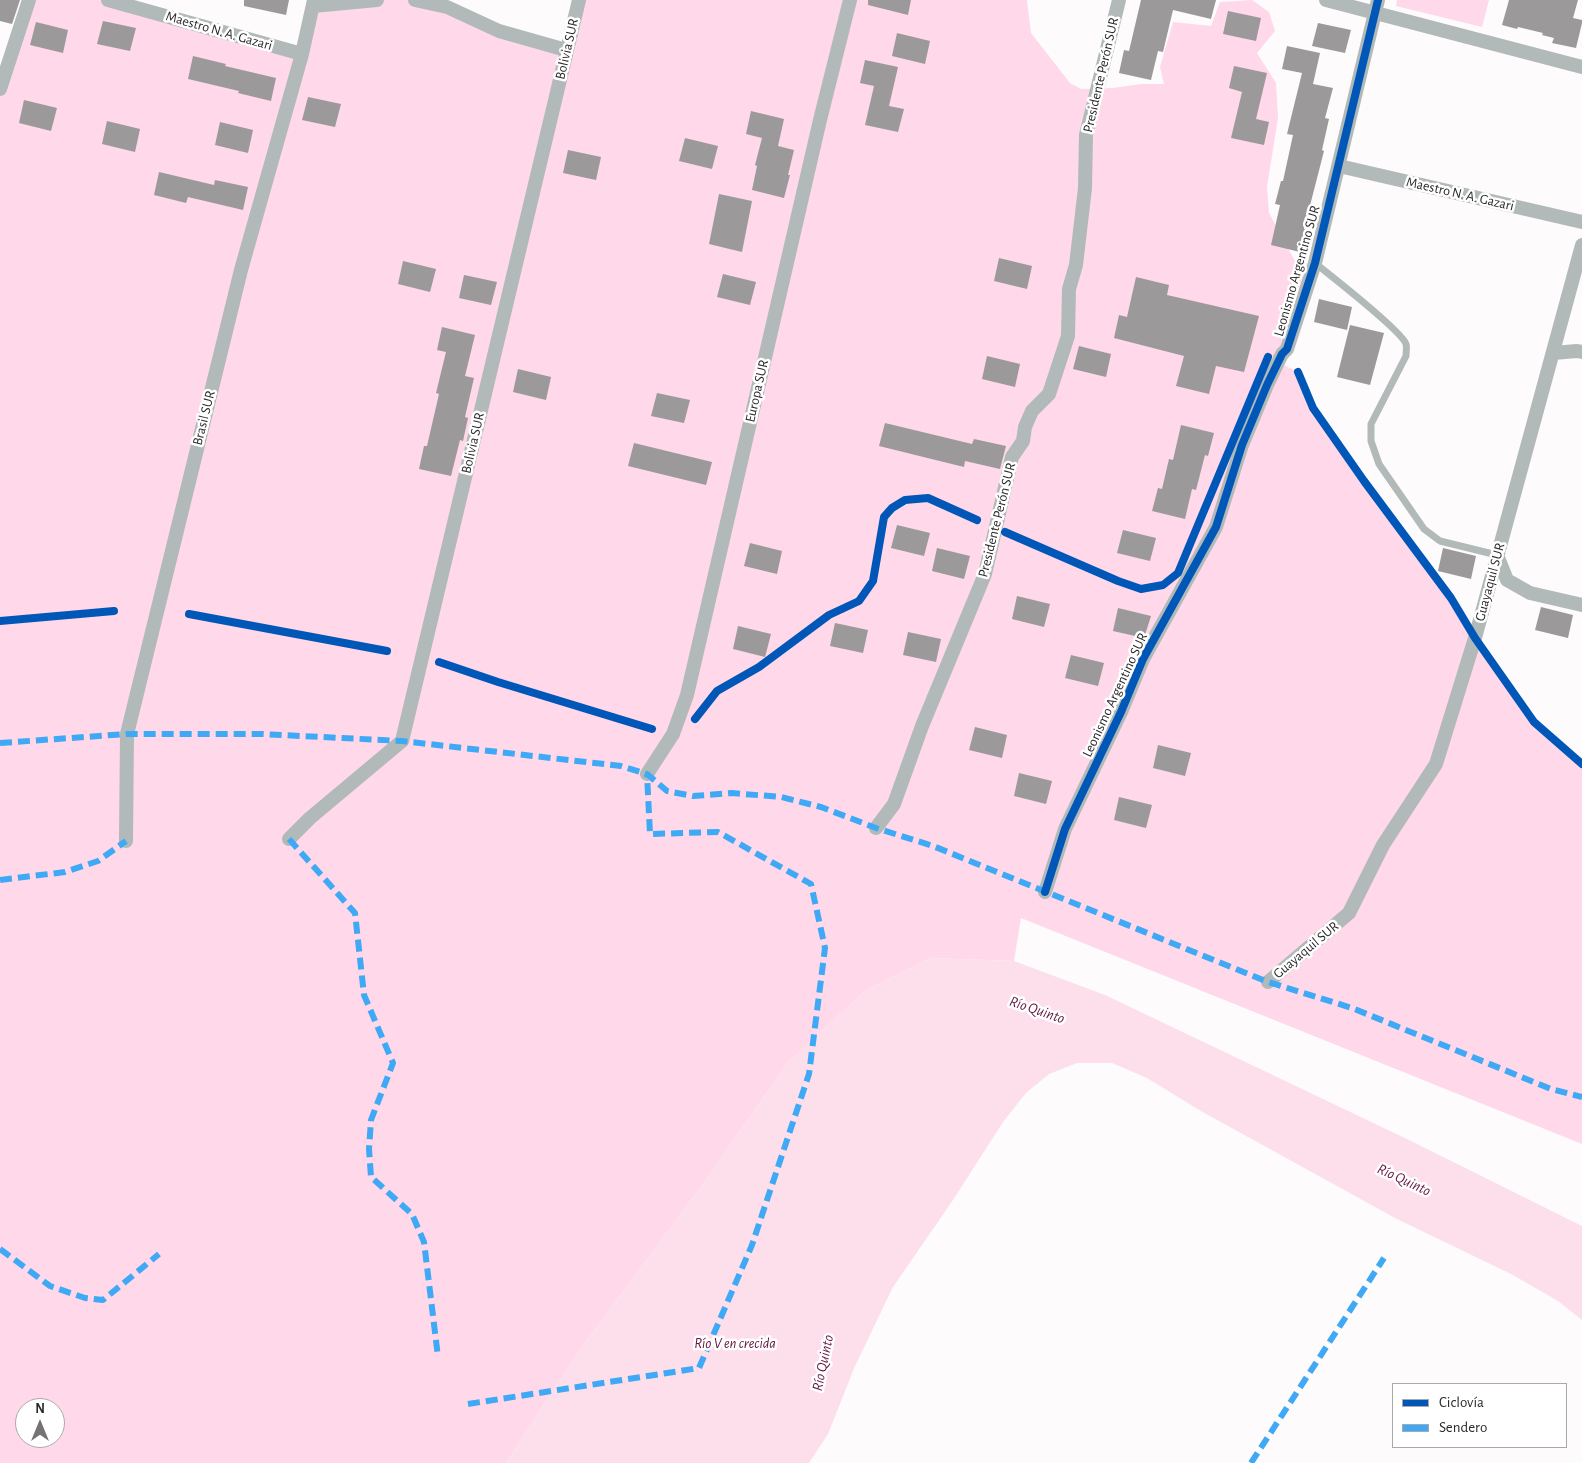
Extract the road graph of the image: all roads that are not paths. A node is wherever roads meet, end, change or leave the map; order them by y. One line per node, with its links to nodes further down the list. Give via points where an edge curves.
1 (29, 0): 14 (street)
2 (108, 0): 12 (street, Maestro N. A. Gazari)
3 (377, 0): 9 (street)
4 (415, 0): 11 (street, via 447,8 499,31)
5 (578, 0): 11 (street, Bolivia SUR)
6 (850, 0): 23 (street, Europa SUR, via 687,694 673,734)
7 (1118, 0): 24 (street, Presidente Perón SUR, via 1086,135 1085,188 1076,264 1069,290 1068,336 1049,394 1032,411 1023,441 1012,457 985,574 922,726 894,804)
8 (1326, 0): 10 (street)
9 (313, 3): 12 (street, Brasil SUR)
10 (1377, 6): 13 (street); 15 (street, Leonismo Argentino SUR)
11 (566, 50): 25 (street, Bolivia SUR, via 402,741 310,818)
12 (302, 54): 26 (street, Brasil SUR, via 241,270 127,734)
13 (1582, 67)
14 (0, 88)
15 (1339, 166): 16 (street, Maestro N. A. Gazari); 18 (street, Leonismo Argentino SUR)
16 (1582, 222)
17 (1582, 244): 20 (street, Guayaquil SUR)
18 (1315, 263): 21 (lane, via 1406,344 1406,356 1372,424 1371,441 1380,464 1424,529 1440,541); 27 (street, Leonismo Argentino SUR, via 1287,349 1242,444 1216,527 1143,659 1065,829)
19 (1582, 352): 20 (street)
20 (1553, 353): 21 (street, Guayaquil SUR)
21 (1497, 555): 22 (street, via 1507,580 1530,593); 28 (street, Guayaquil SUR, via 1436,764 1383,844 1349,914)
22 (1582, 605)
23 (646, 774)
24 (876, 828)
25 (290, 839)
26 (126, 842)
27 (1045, 892)
28 (1268, 982)

